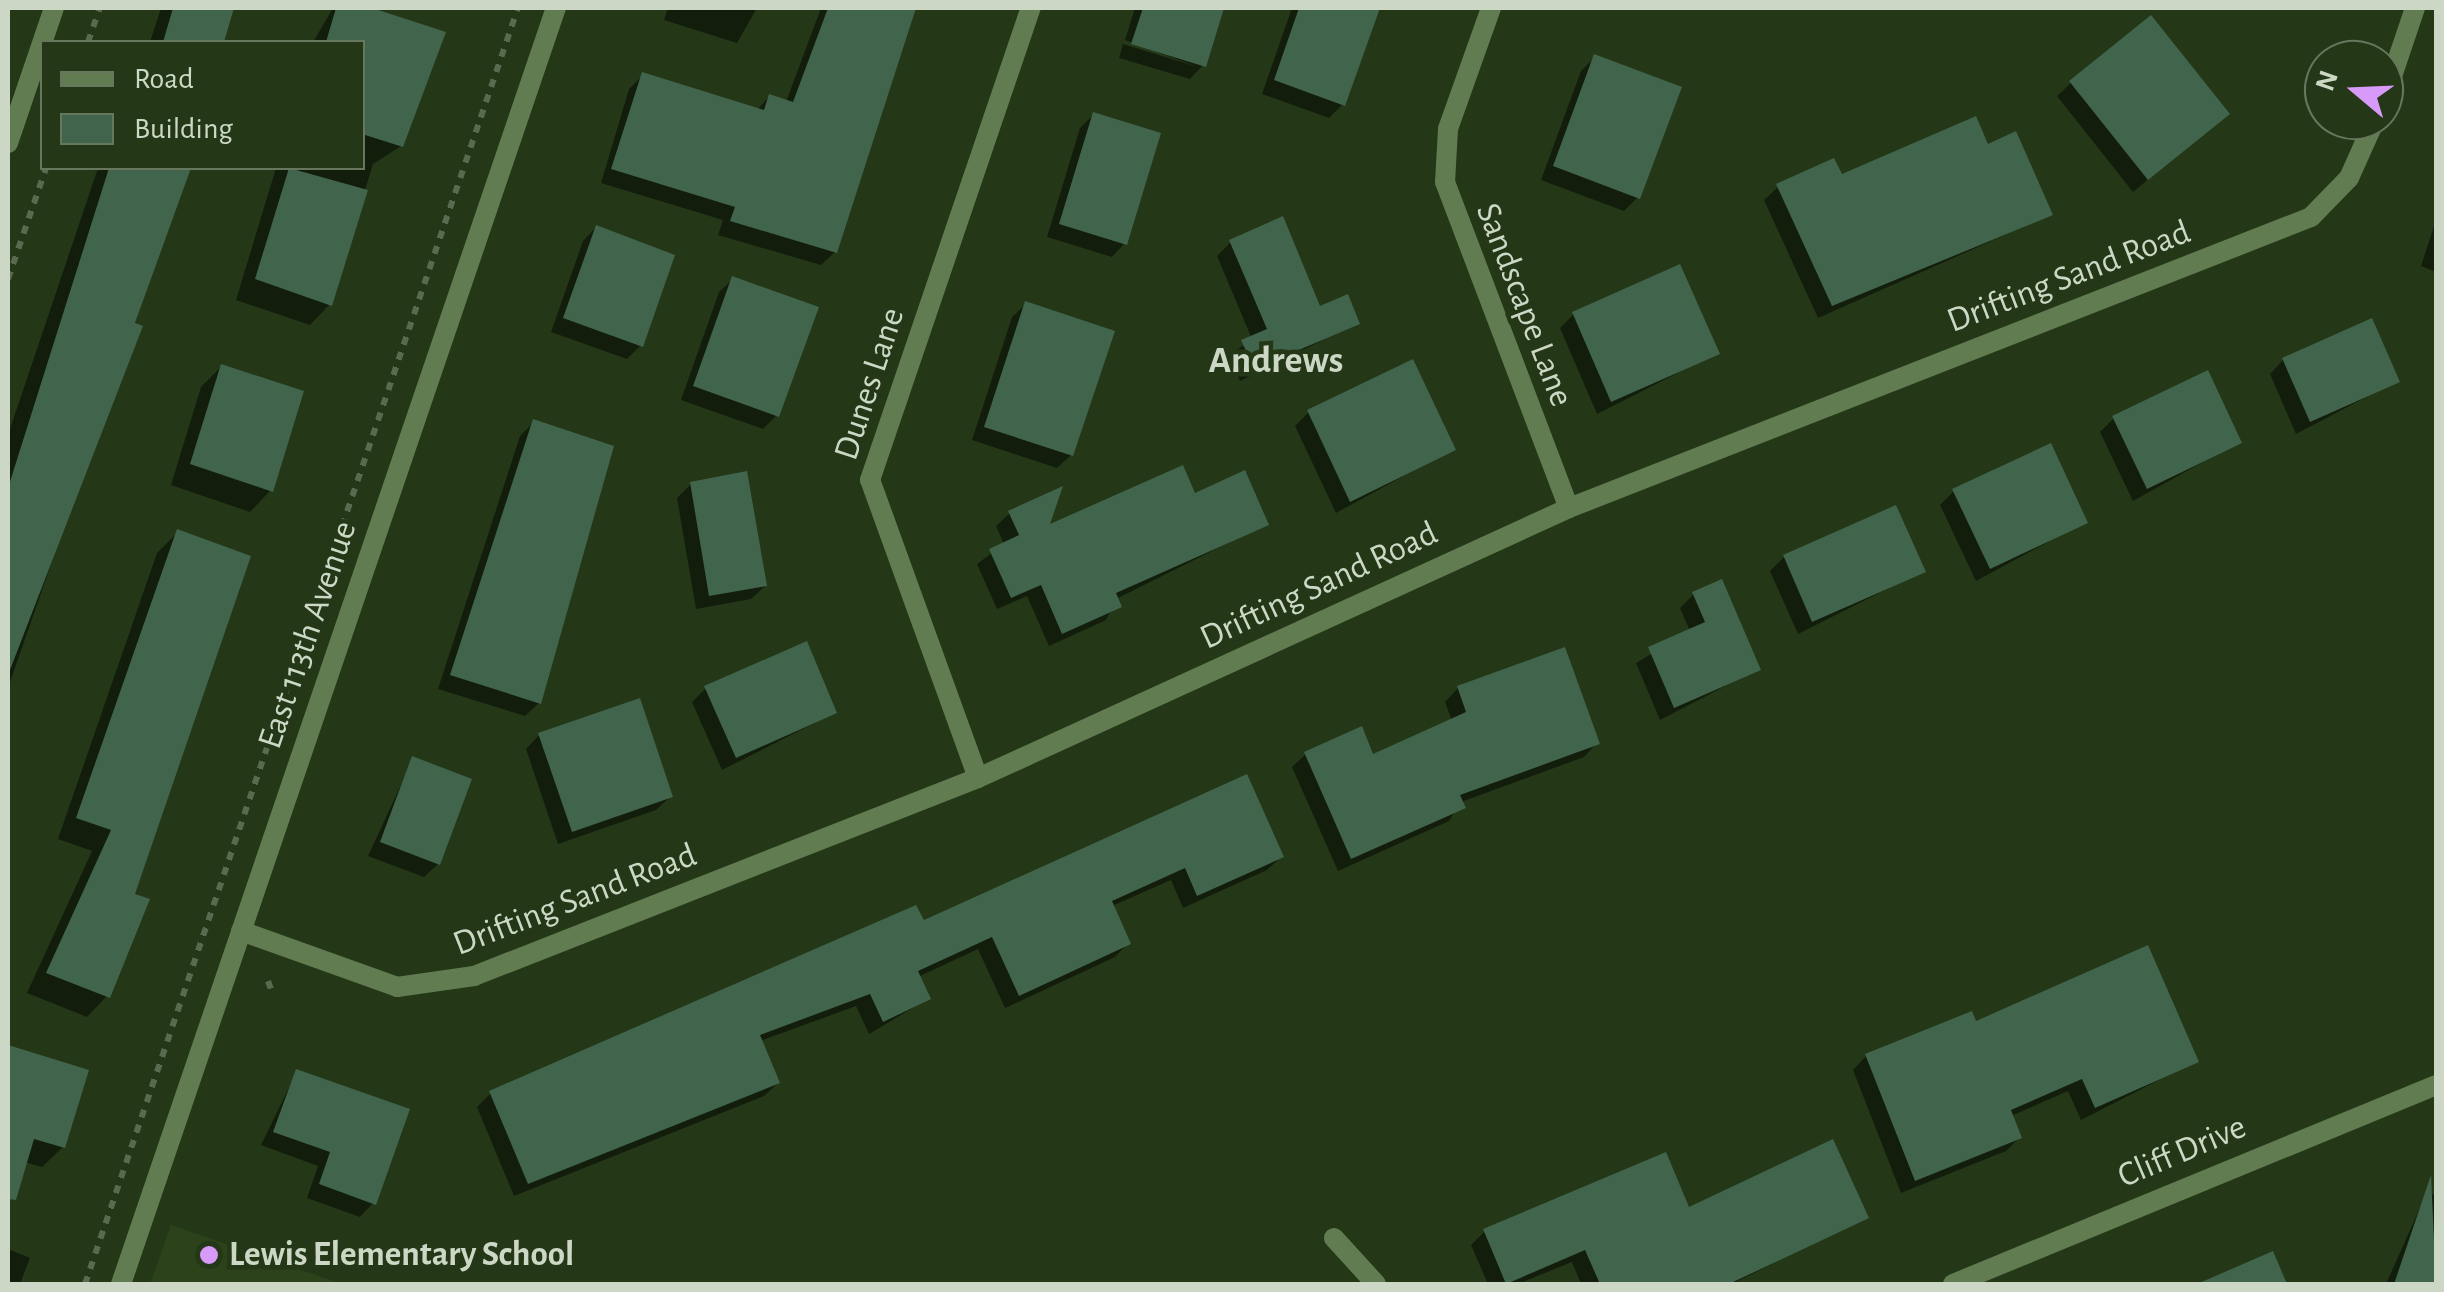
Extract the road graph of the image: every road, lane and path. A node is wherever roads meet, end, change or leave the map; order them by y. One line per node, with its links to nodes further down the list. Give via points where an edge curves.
1 (54, 8): 8 (street)
2 (100, 8): 9 (path)
3 (518, 8): 23 (path)
4 (556, 8): 18 (street, East 113th Avenue)
5 (1031, 8): 17 (street, Dunes Lane, via 870,480)
6 (1491, 8): 16 (street, Sandscape Lane, via 1448,129 1445,182 1462,247)
7 (2414, 8): 10 (street)
8 (43, 40)
9 (89, 40)
10 (2404, 40)
11 (40, 49): 13 (street)
12 (2366, 140): 16 (street, Drifting Sand Road, via 2349,178 2311,216)
13 (8, 142)
14 (45, 170): 15 (path)
15 (8, 279)
16 (1568, 508): 17 (street, Drifting Sand Road)
17 (978, 778): 18 (street, Drifting Sand Road, via 429,987 397,987)
18 (242, 931): 24 (street, East 113th Avenue)
19 (268, 981): 20 (path)
20 (273, 995)
21 (2436, 1085): 26 (street, Cliff Drive)
22 (1334, 1238): 25 (street)
23 (85, 1284)
24 (121, 1284)
25 (1376, 1284)
26 (1953, 1284)

